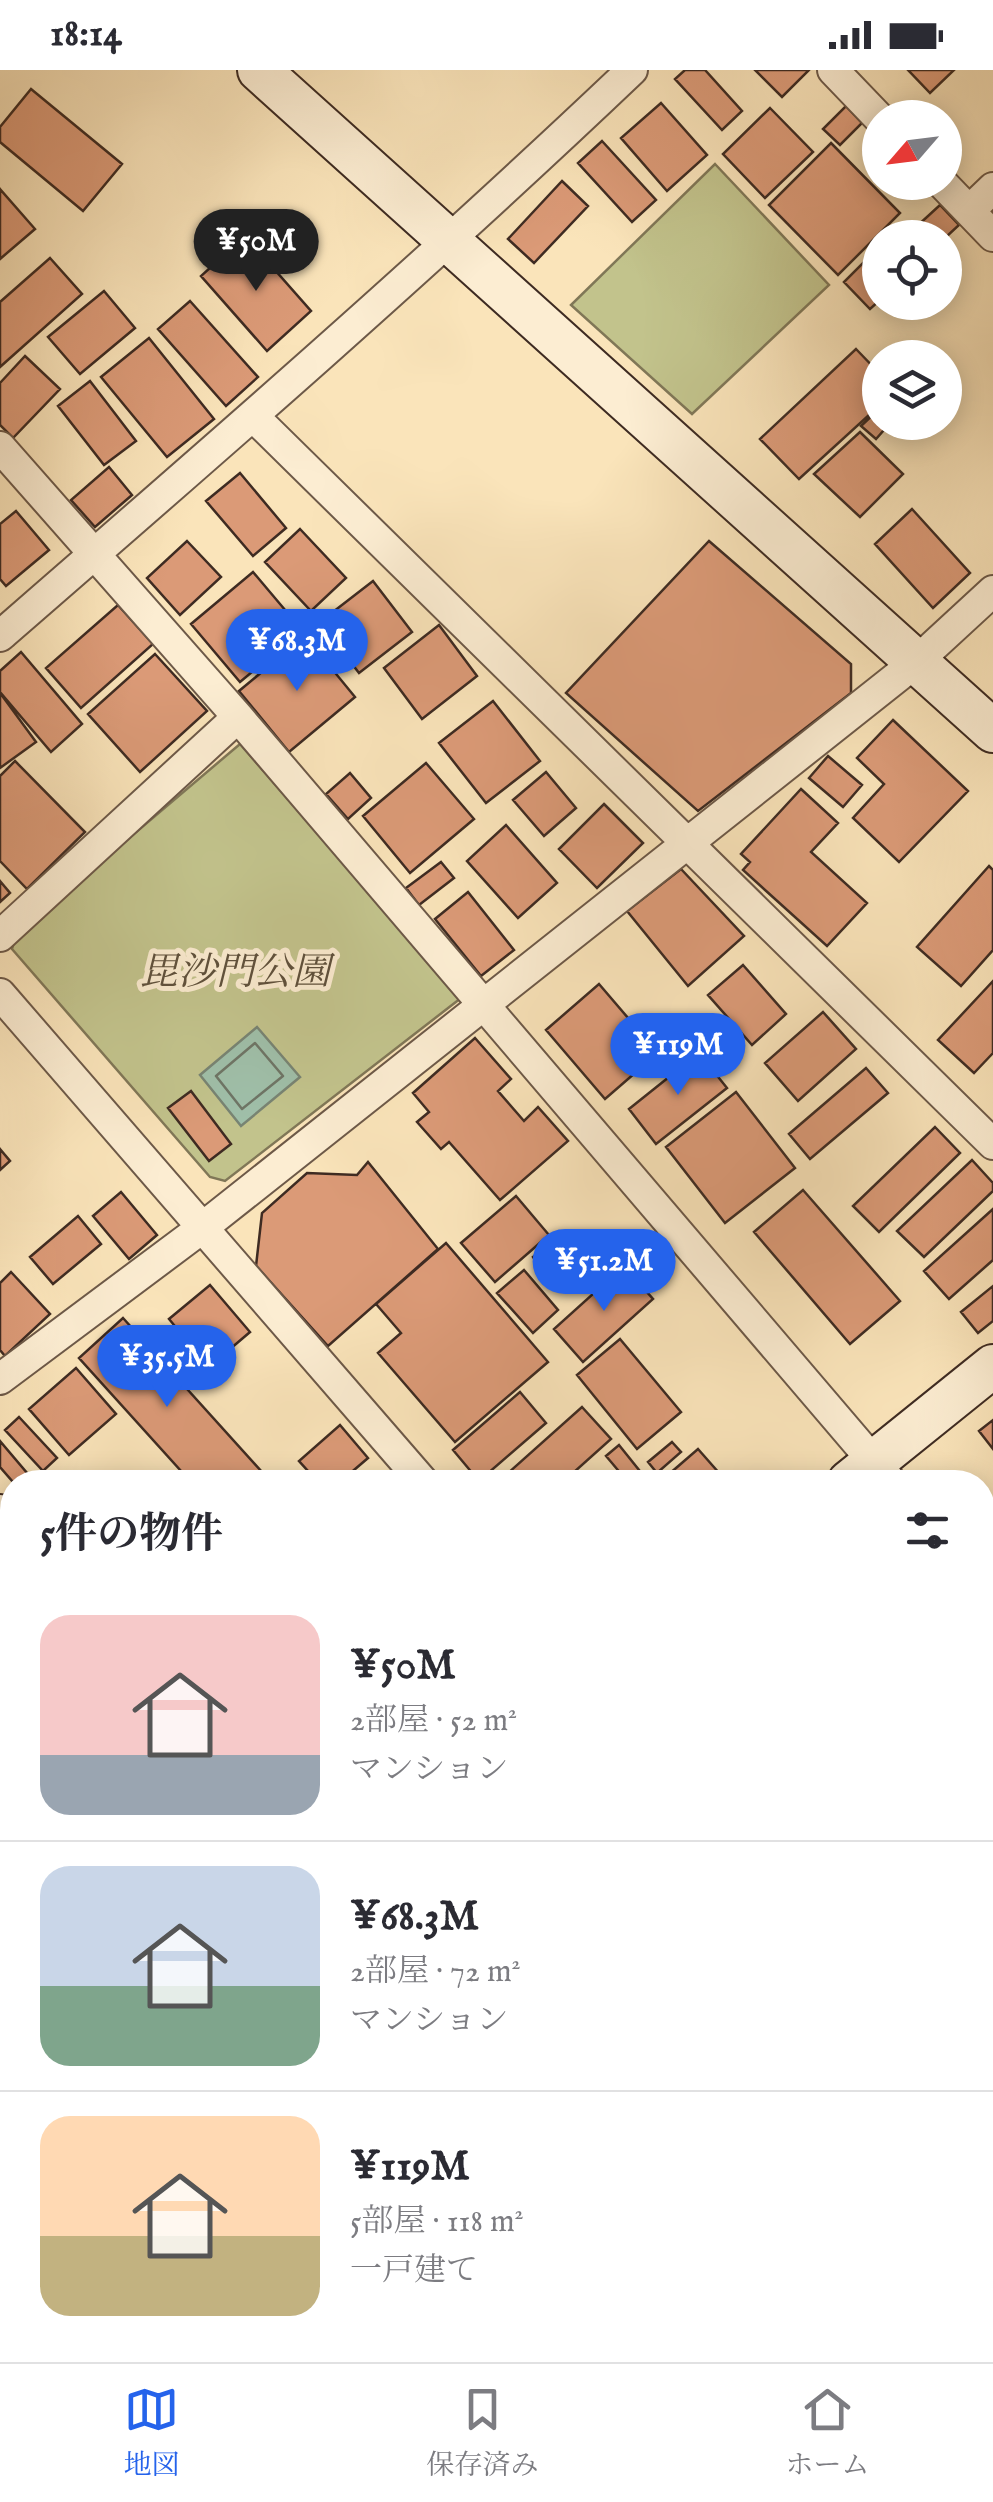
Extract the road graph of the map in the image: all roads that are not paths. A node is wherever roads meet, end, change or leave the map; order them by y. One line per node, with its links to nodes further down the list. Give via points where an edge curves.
1 (258, 70): 9 (street)
2 (632, 70): 9 (street)
3 (833, 70): 4 (street)
4 (862, 100)
5 (993, 188): 7 (street)
6 (958, 200): 7 (street)
7 (969, 212): 8 (street)
8 (993, 236)
9 (449, 242): 10 (street); 15 (street)
10 (254, 417): 12 (street); 18 (street)
11 (0, 447): 12 (street)
12 (95, 554): 14 (street); 16 (street)
13 (993, 591): 15 (street)
14 (0, 636)
15 (916, 662): 17 (street); 18 (street)
16 (238, 717): 19 (street); 21 (street)
17 (993, 731)
18 (688, 840): 21 (street); 22 (street)
19 (0, 936)
20 (0, 994): 23 (street)
21 (482, 1003): 23 (street); 27 (street)
22 (993, 1144)
23 (202, 1228): 25 (street); 26 (street)
24 (993, 1366): 28 (street)
25 (0, 1379)
26 (413, 1470)
27 (867, 1470)
28 (879, 1470)

